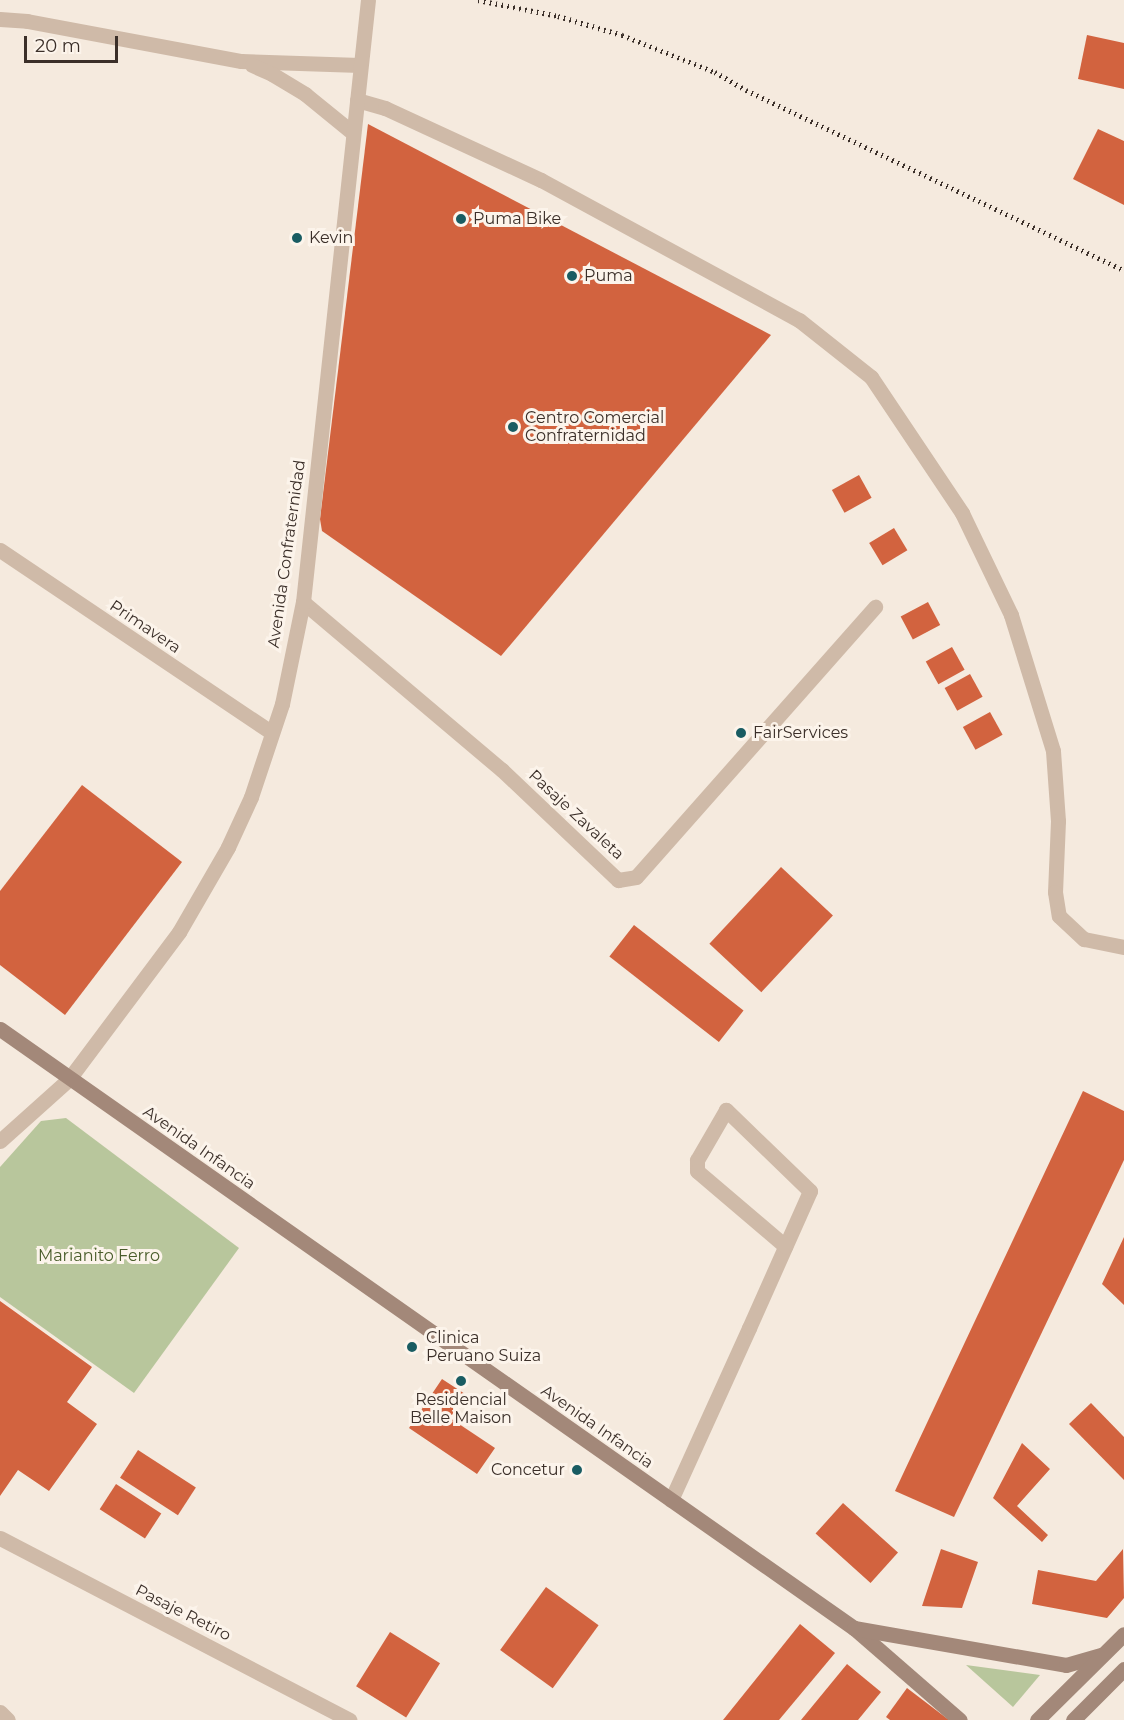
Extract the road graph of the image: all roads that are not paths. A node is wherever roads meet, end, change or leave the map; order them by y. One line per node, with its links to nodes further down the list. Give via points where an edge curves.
1 (368, 0): 4 (street, Avenida Confraternidad)
2 (0, 19): 3 (street)
3 (241, 61): 4 (street); 6 (street, via 305,94)
4 (360, 65): 5 (street, Avenida Confraternidad)
5 (357, 100): 6 (street, Avenida Confraternidad); 11 (street, via 385,108 541,180 799,320 871,377 963,513 1011,615 1053,751 1058,821 1055,892 1059,916 1084,939)
6 (353, 133): 8 (street, Avenida Confraternidad)
7 (0, 550): 10 (street, Primavera)
8 (303, 602): 9 (street, Pasaje Zavaleta, via 502,770 618,880 636,877); 10 (street, Avenida Confraternidad, via 282,704)
9 (875, 607)
10 (271, 732): 13 (street, Avenida Confraternidad, via 251,797 194,909)
11 (1124, 947)
12 (0, 1029): 13 (main road, Avenida Infancia)
13 (69, 1079): 14 (street, Avenida Confraternidad); 16 (main road, Avenida Infancia)
14 (0, 1141)
15 (785, 1246): 15 (street, via 810,1191 726,1110 697,1160 697,1171); 16 (street)
16 (670, 1500): 18 (main road, Avenida Infancia)
17 (0, 1538): 24 (street, Pasaje Retiro)
18 (854, 1628): 20 (main road, via 1066,1665); 25 (main road, Avenida Infancia)
19 (1124, 1634): 20 (main road)
20 (1102, 1655): 26 (main road)
21 (1124, 1669): 27 (main road)
22 (0, 1712): 23 (street)
23 (8, 1720)
24 (350, 1720)
25 (960, 1720)
26 (1037, 1720)
27 (1073, 1720)

